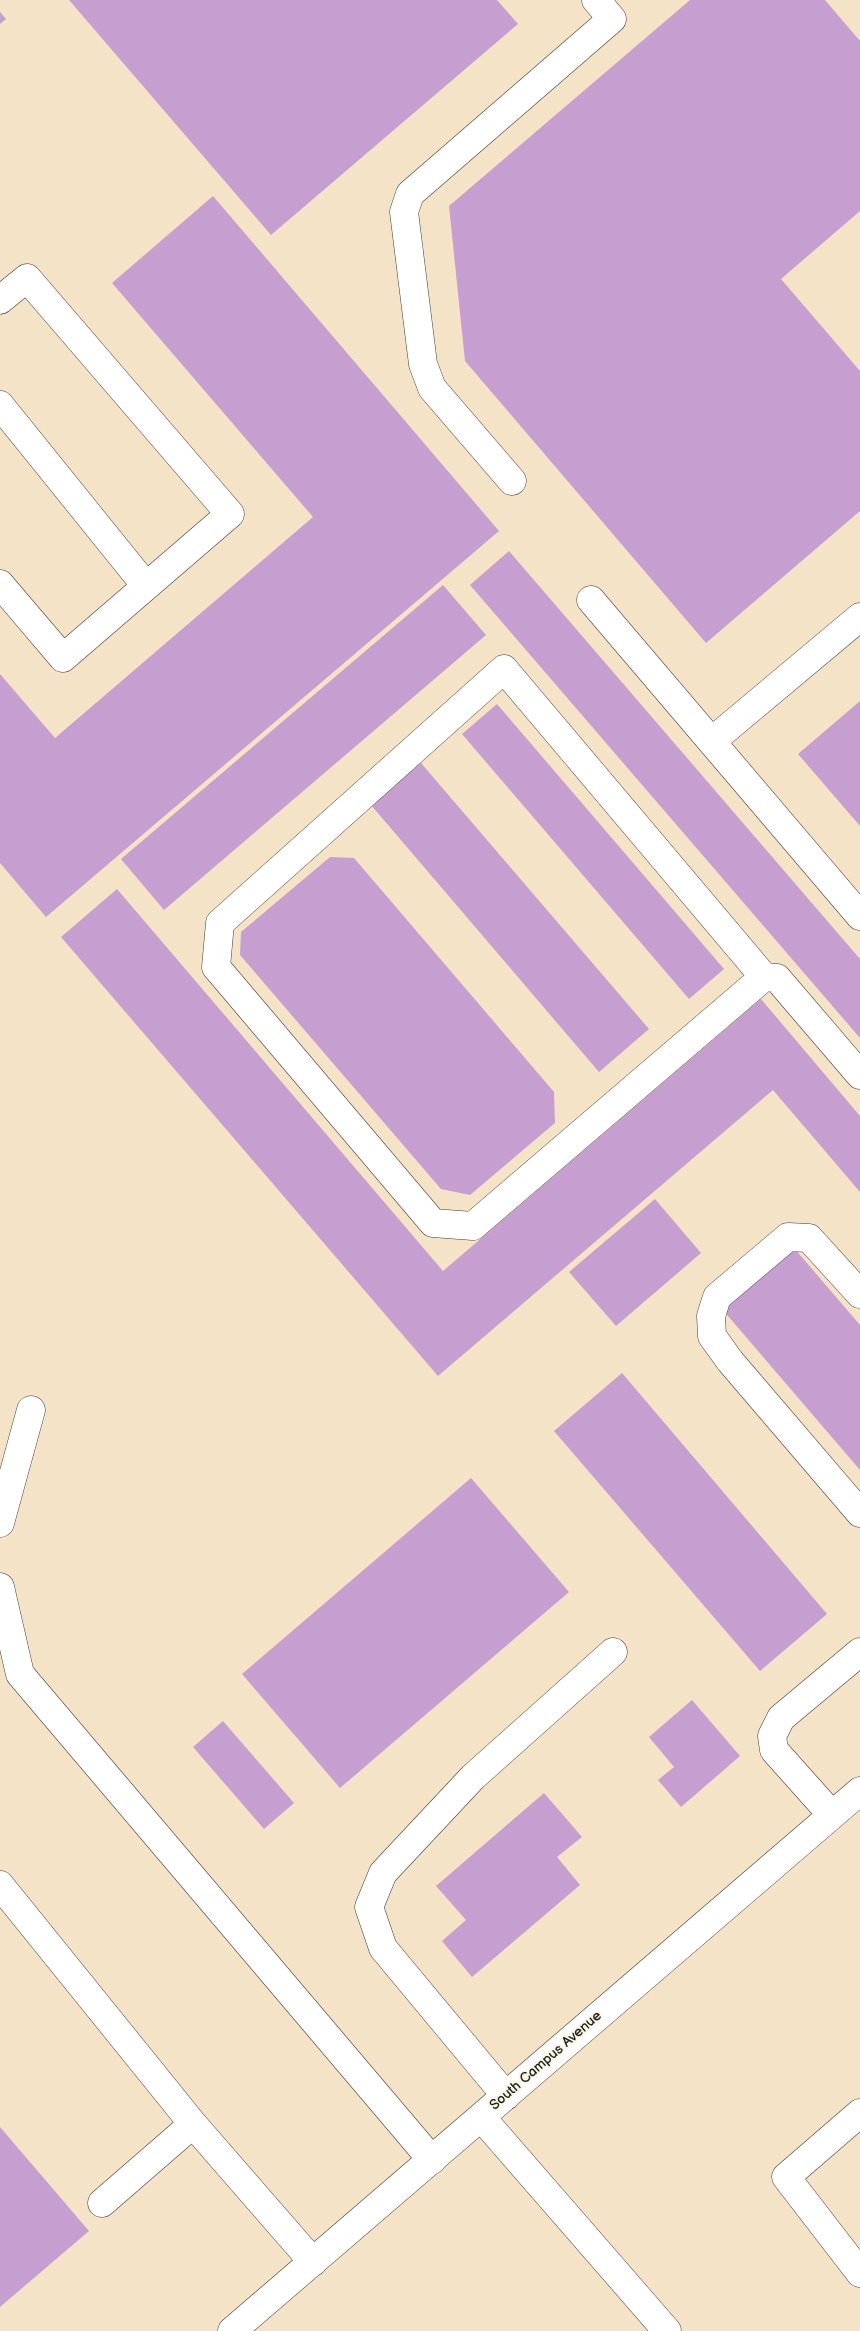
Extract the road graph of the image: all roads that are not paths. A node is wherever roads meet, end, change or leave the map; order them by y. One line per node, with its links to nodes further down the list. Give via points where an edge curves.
1 (596, 0): 4 (street, via 612,20 410,194 404,212 423,364 432,388)
2 (0, 300): 6 (street, via 27,278 230,514)
3 (0, 405): 6 (street)
4 (512, 481)
5 (0, 584): 6 (street, via 63,658)
6 (146, 586)
7 (591, 600): 9 (street)
8 (860, 617): 9 (street)
9 (712, 741): 10 (street)
10 (860, 916)
11 (764, 977): 11 (street, via 504,669 220,923 216,967 433,1223 472,1226); 12 (street, via 777,978)
12 (860, 1075)
13 (860, 1294): 15 (street, via 809,1238 788,1238 717,1297 711,1316 712,1336 730,1361)
14 (31, 1410): 16 (street)
15 (860, 1513)
16 (0, 1523)
17 (0, 1587): 27 (street, via 20,1674)
18 (613, 1652): 23 (street, via 472,1777 383,1873 369,1906 383,1948)
19 (860, 1652): 21 (street, via 780,1718 772,1736 774,1750)
20 (860, 1791): 21 (street, South Campus Avenue)
21 (832, 1815): 23 (street, South Campus Avenue)
22 (0, 1885): 26 (street)
23 (506, 2096): 25 (street, South Campus Avenue)
24 (860, 2113): 30 (street, via 786,2177)
25 (482, 2116): 27 (street, South Campus Avenue); 32 (street)
26 (193, 2124): 28 (street); 29 (street)
27 (432, 2160): 29 (street, South Campus Avenue)
28 (102, 2203)
29 (313, 2262): 31 (street, South Campus Avenue)
30 (860, 2273)
31 (232, 2331)
32 (667, 2331)

